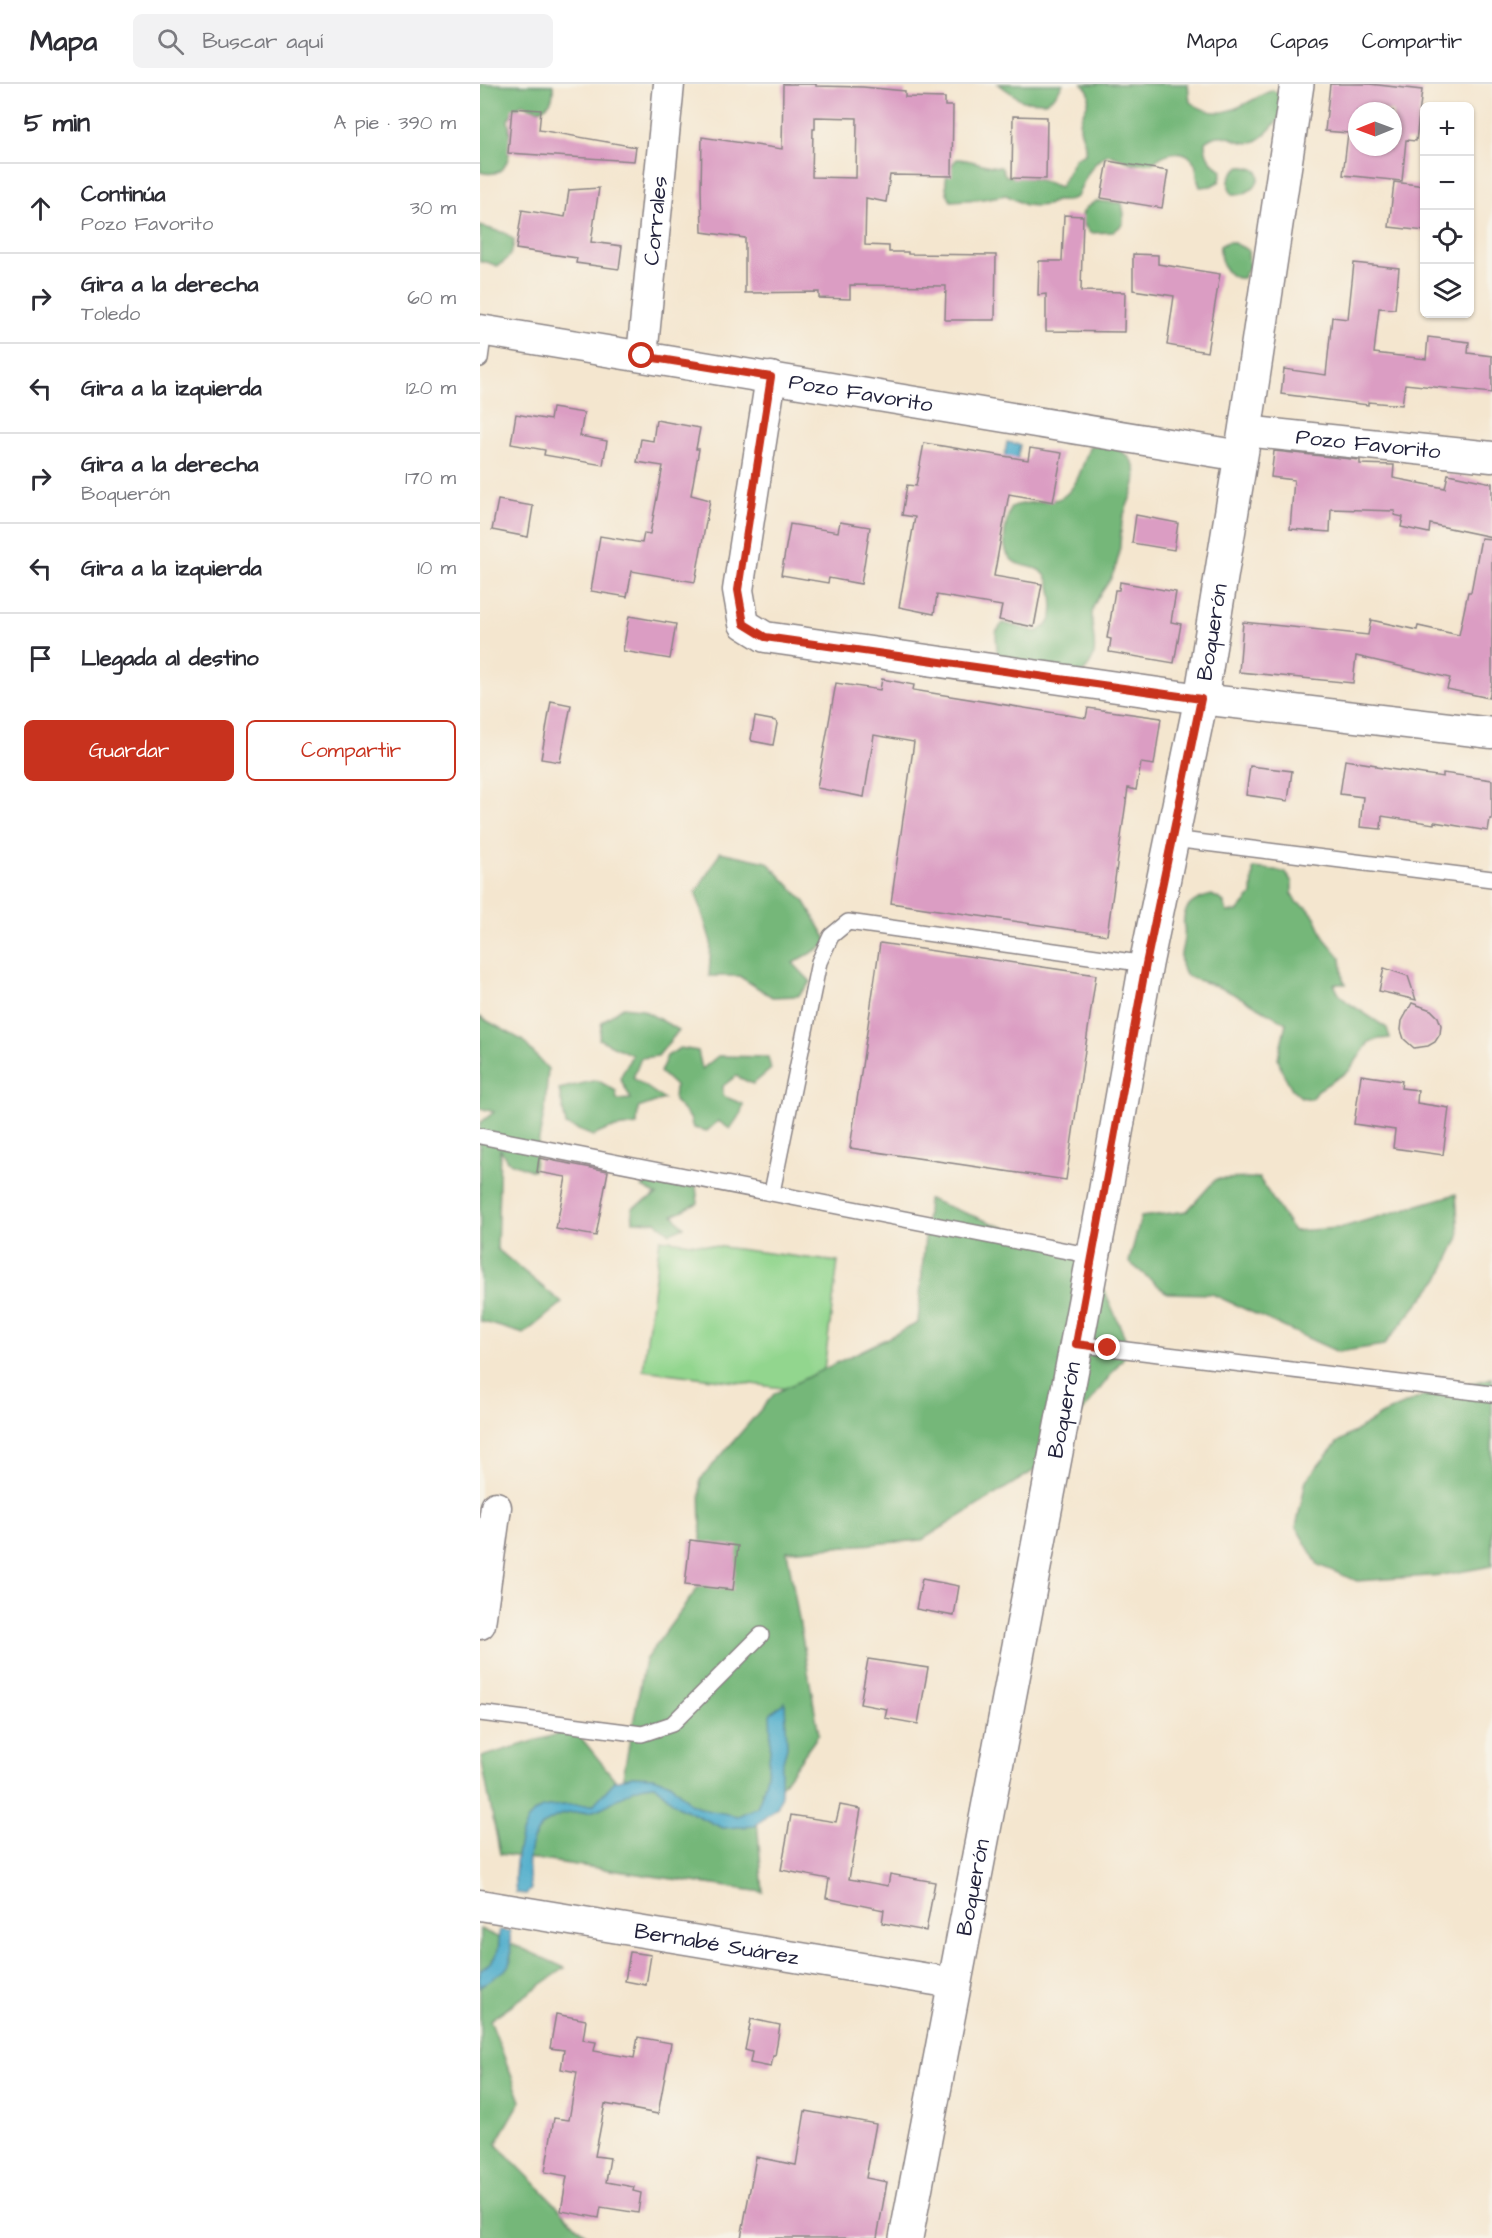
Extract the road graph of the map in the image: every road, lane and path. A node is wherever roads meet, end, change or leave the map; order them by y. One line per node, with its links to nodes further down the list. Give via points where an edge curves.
1 (669, 84): 4 (street, Corrales)
2 (1297, 84): 6 (street, Boquerón)
3 (481, 340): 4 (street, Pozo Favorito)
4 (642, 356): 5 (street, Pozo Favorito)
5 (771, 377): 6 (street, Pozo Favorito); 8 (street, via 738,590 744,624 765,637)
6 (1243, 444): 7 (street, Pozo Favorito); 8 (street, Boquerón)
7 (1492, 456)
8 (1201, 699): 9 (street); 10 (street, Boquerón)
9 (1492, 733)
10 (1173, 839): 11 (lane); 12 (street, Boquerón)
11 (1492, 879)
12 (1146, 964): 14 (lane, via 848,922 831,936 819,962); 15 (street, Boquerón)
13 (480, 1136): 14 (lane)
14 (772, 1192): 15 (lane)
15 (1093, 1256): 16 (street, Boquerón)
16 (1076, 1344): 17 (lane); 23 (street, Boquerón)
17 (1492, 1394)
18 (496, 1507): 19 (street)
19 (480, 1624)
20 (761, 1635): 21 (lane, via 672,1724 642,1734)
21 (480, 1713)
22 (480, 1905): 23 (street, Bernabé Suárez)
23 (953, 1983): 24 (street, Boquerón)
24 (906, 2238)

